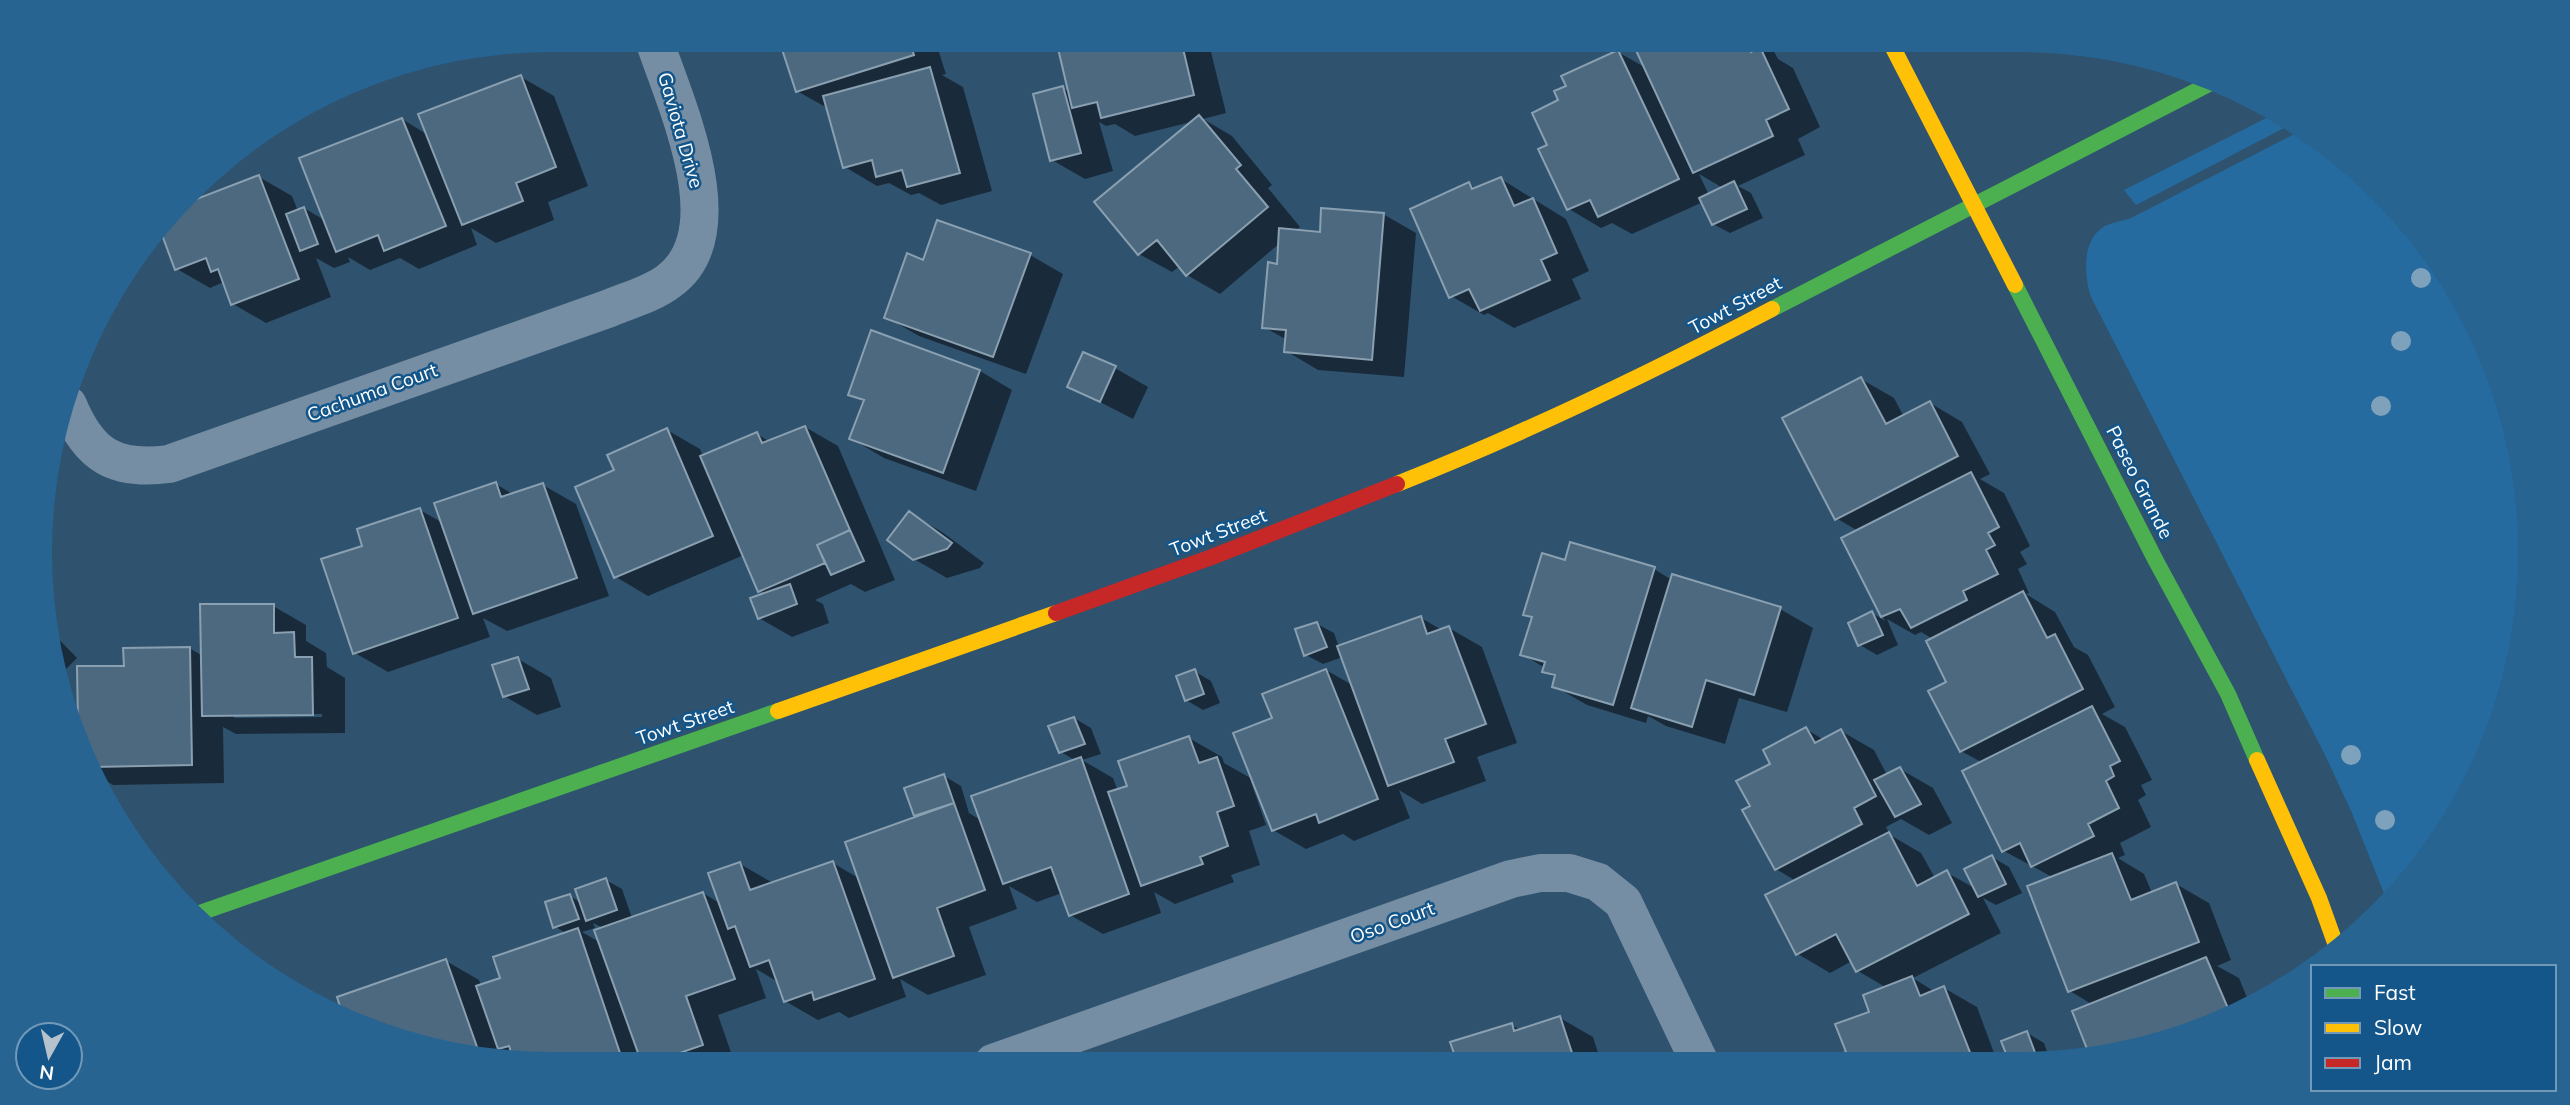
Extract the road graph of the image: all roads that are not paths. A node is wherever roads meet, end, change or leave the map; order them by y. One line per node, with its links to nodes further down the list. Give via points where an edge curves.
1 (658, 52): 5 (street, Gaviota Drive, via 694,161 701,201 700,232)
2 (1895, 52): 4 (street, Paseo Grande)
3 (2201, 88): 4 (street, Towt Street)
4 (1974, 204): 7 (street, Towt Street, via 1666,365 1435,469 1088,602); 8 (street, Paseo Grande, via 2228,694)
5 (689, 261): 6 (street, Cachuma Court, via 669,281 642,296 169,464 143,467 101,454 85,438)
6 (73, 414)
7 (205, 911)
8 (2334, 939)
9 (1024, 1052): 10 (street, Oso Court, via 1511,879 1569,873 1598,882 1623,902)
10 (1695, 1052)

